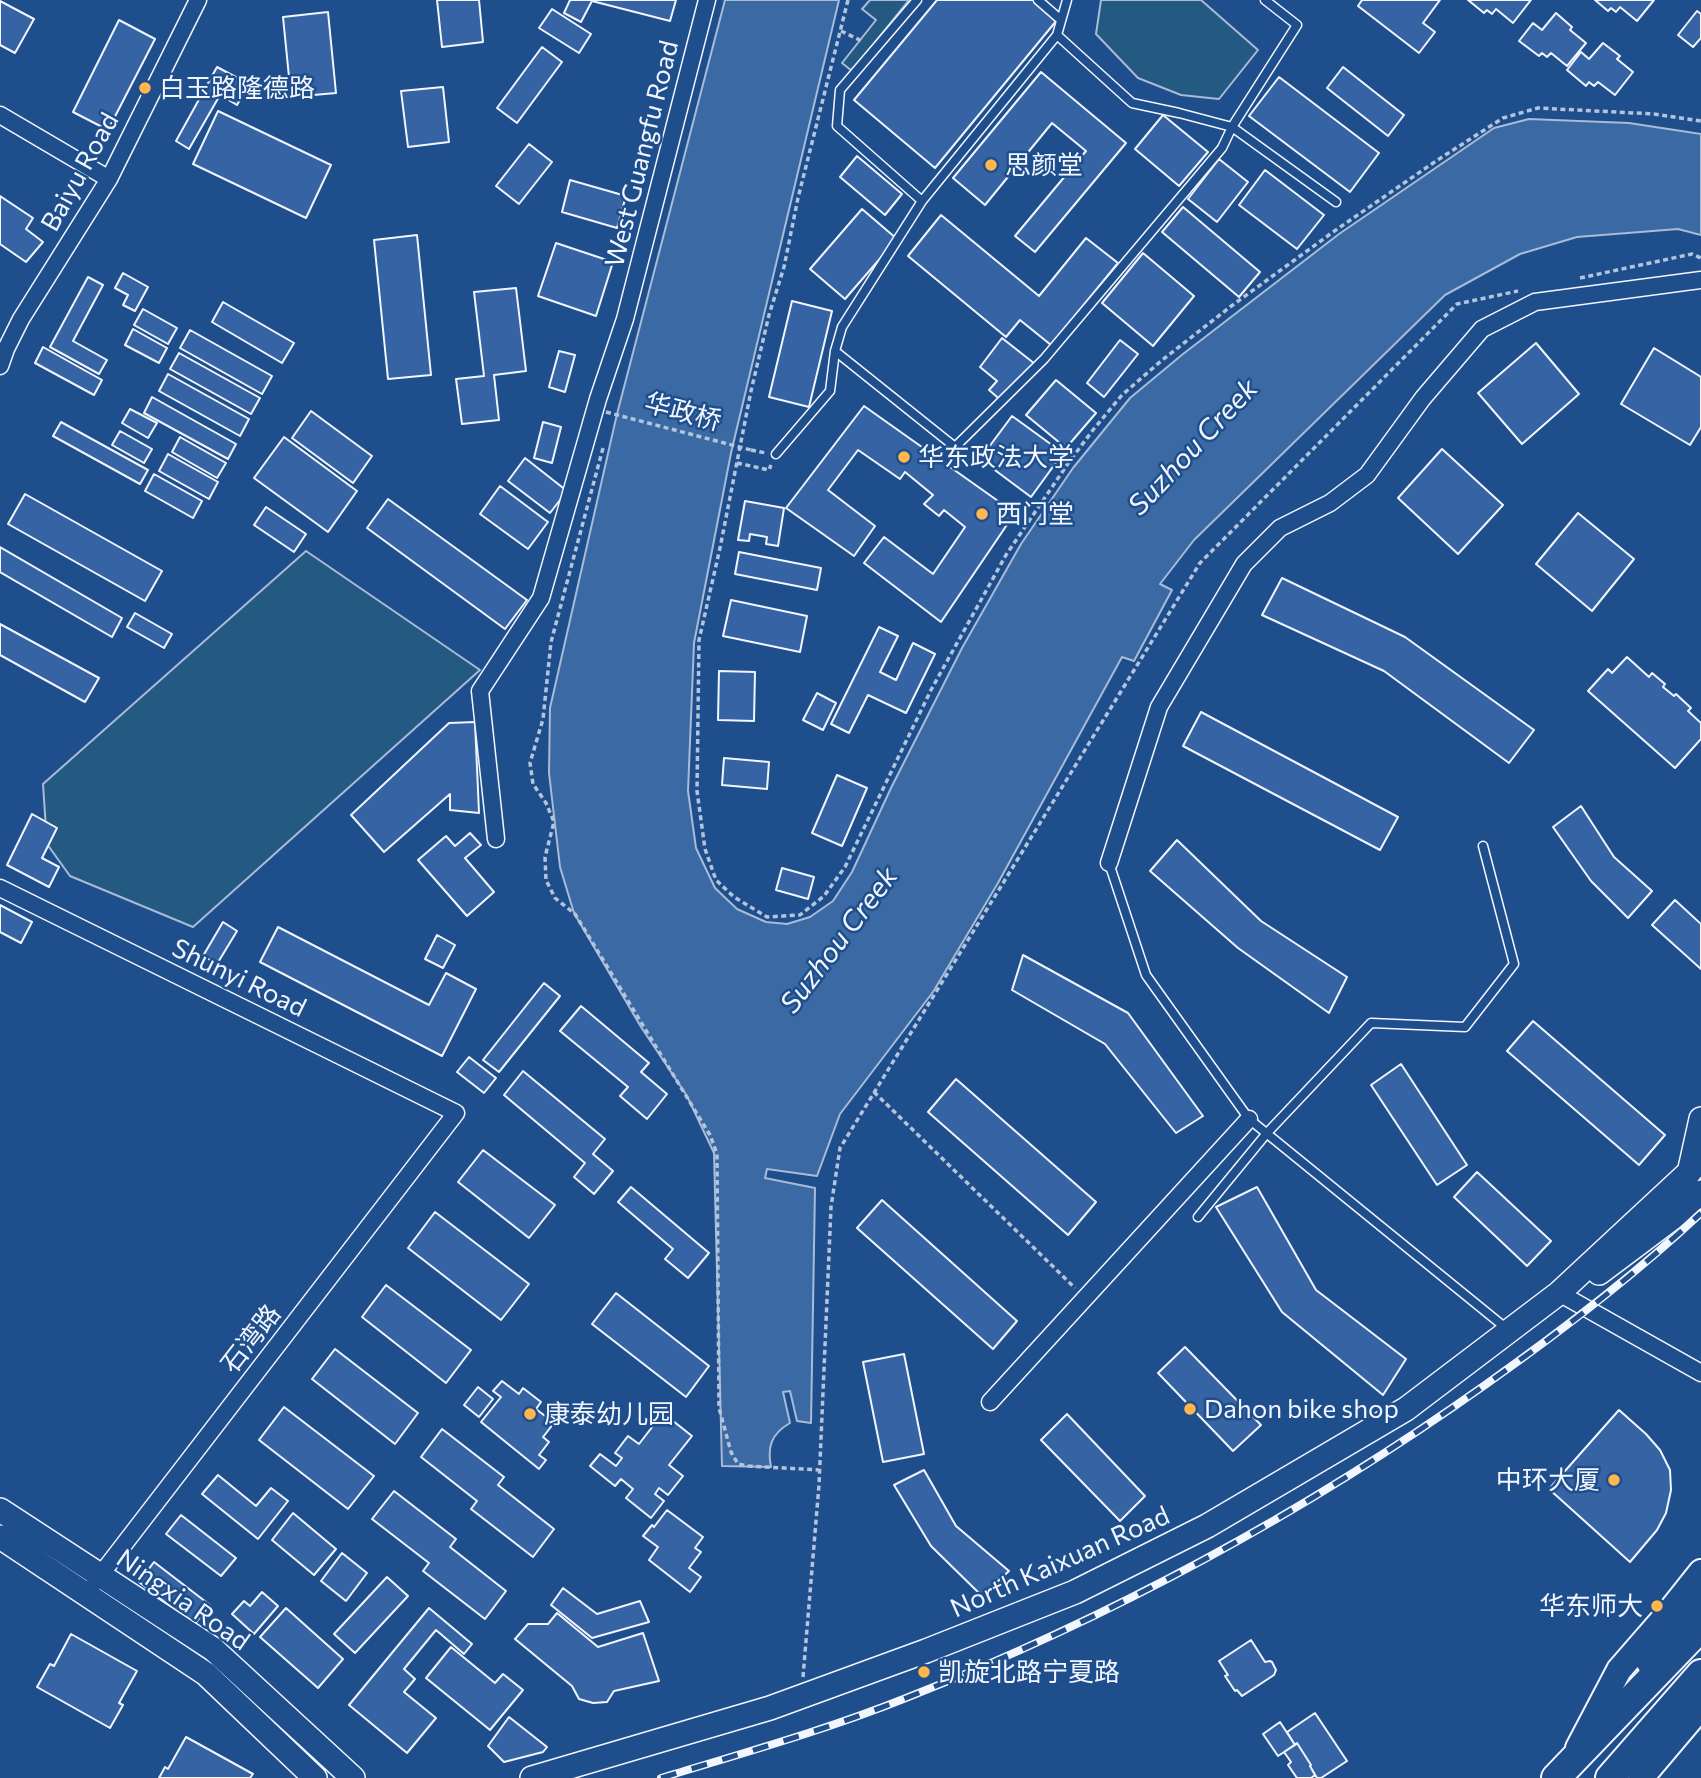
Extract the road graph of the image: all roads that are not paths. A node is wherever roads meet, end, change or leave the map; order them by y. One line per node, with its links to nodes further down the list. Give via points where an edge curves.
1 (198, 0): 11 (street, Baiyu Road)
2 (707, 0): 18 (street, West Guangfu Road, via 625,319 541,598 480,691)
3 (917, 0): 12 (lane, via 840,90 837,126)
4 (1038, 0): 7 (lane)
5 (1066, 0): 7 (lane)
6 (1265, 0): 10 (lane, via 1297,25)
7 (1061, 20): 8 (lane)
8 (1057, 35): 10 (lane, via 1132,103); 12 (lane)
9 (0, 115): 11 (street)
10 (1232, 127): 13 (lane); 15 (lane, via 1222,148 1044,359 955,447)
11 (108, 179): 16 (street, Baiyu Road, via 21,318)
12 (922, 201): 15 (lane, via 842,327)
13 (1336, 202)
14 (1701, 280): 20 (street, via 1535,302 1482,329 1423,398 1367,475 1330,503 1280,528 1244,564 1159,707)
15 (835, 351): 17 (lane, via 830,391)
16 (0, 366)
17 (776, 454)
18 (496, 839)
19 (1483, 846): 25 (lane, via 1514,964 1465,1027 1371,1023)
20 (1109, 863): 23 (lane, via 1146,975)
21 (0, 888): 22 (street, Shunyi Road)
22 (456, 1113): 35 (street, 石湾路)
23 (1250, 1119): 25 (lane); 31 (street)
24 (1701, 1119): 26 (street, North Kaixuan Road)
25 (1267, 1133): 27 (lane); 29 (lane)
26 (1697, 1175): 28 (street, North Kaixuan Road)
27 (1198, 1217)
28 (1559, 1293): 29 (street, North Kaixuan Road); 30 (street)
29 (1510, 1331): 46 (street, North Kaixuan Road, via 1406,1409 1207,1526 1075,1592 770,1708)
30 (1701, 1373)
31 (990, 1402)
32 (0, 1510): 35 (street, Ningxia Road)
33 (0, 1537): 36 (street, Ningxia Road)
34 (1701, 1572): 43 (main road, via 1619,1670)
35 (100, 1575): 36 (street, 石湾路); 45 (street, Ningxia Road, via 213,1649)
36 (86, 1594): 44 (street, Ningxia Road, via 206,1674)
37 (1701, 1602): 43 (main road)
38 (1701, 1628): 47 (highway)
39 (1701, 1635): 48 (highway)
40 (1701, 1674): 49 (highway)
41 (1701, 1681): 50 (main road)
42 (1701, 1707): 51 (main road)
43 (1579, 1746): 47 (main road)
44 (315, 1778)
45 (353, 1778)
46 (532, 1778)
47 (1554, 1778)
48 (1578, 1778)
49 (1610, 1778)
50 (1616, 1778)
51 (1641, 1778)

